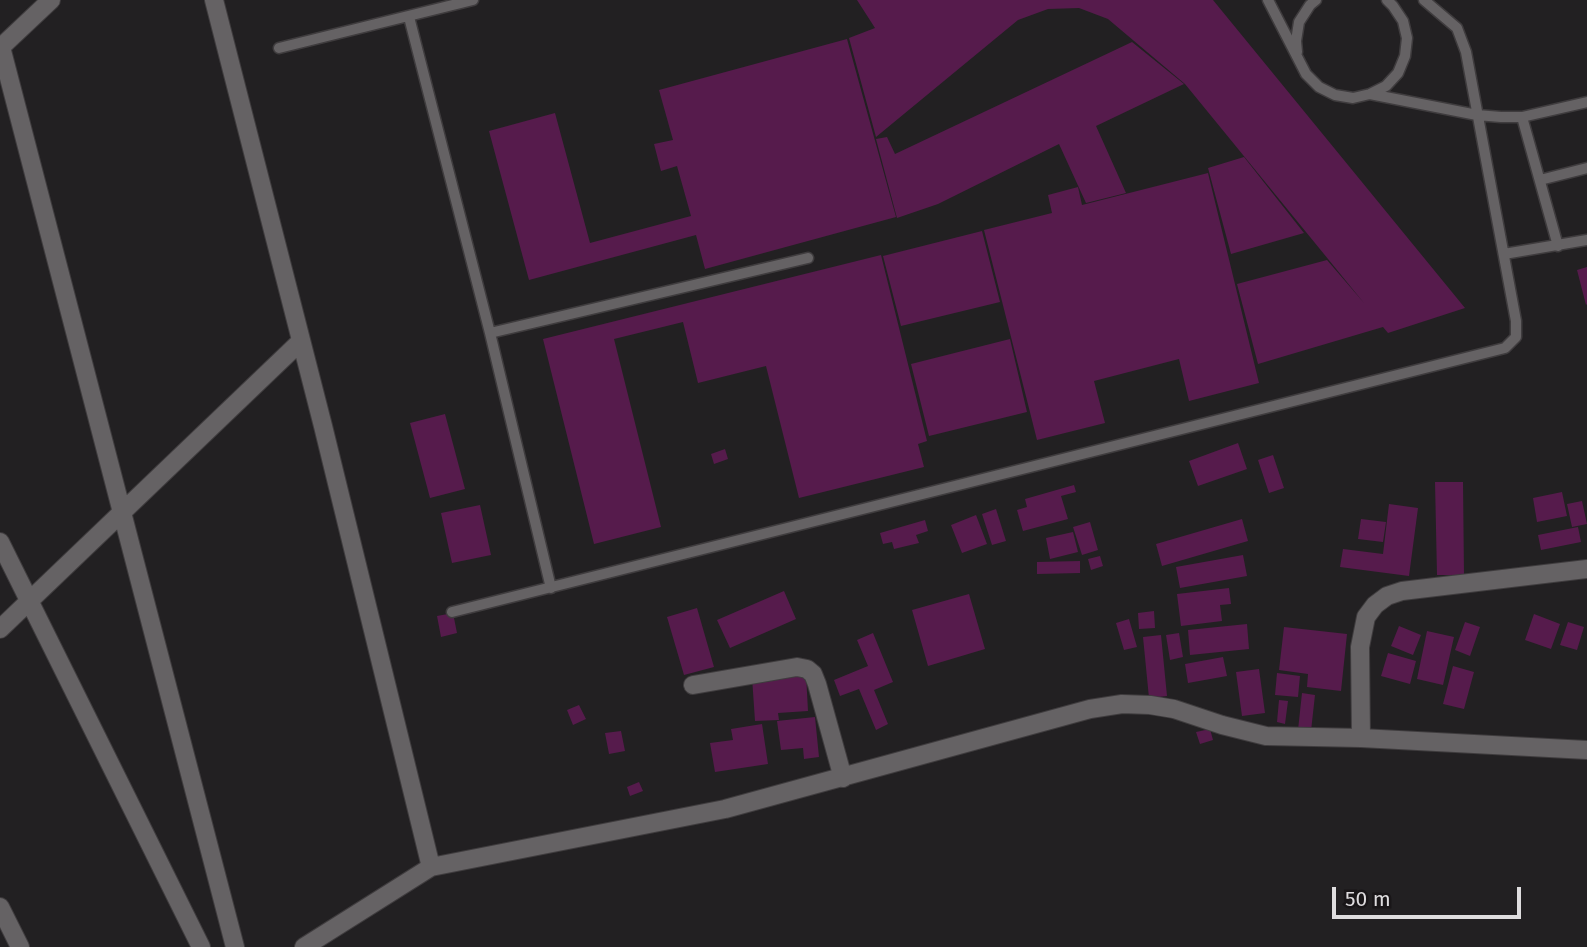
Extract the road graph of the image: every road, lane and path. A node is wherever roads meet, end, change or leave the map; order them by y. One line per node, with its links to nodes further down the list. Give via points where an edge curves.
1 (51, 0): 9 (street)
2 (214, 0): 23 (street)
3 (473, 0): 8 (lane)
4 (1268, 0): 11 (lane)
5 (1316, 0): 11 (lane, via 1299,22)
6 (1387, 0): 12 (lane, via 1403,21 1405,56 1398,73)
7 (1424, 0): 14 (lane, via 1448,18 1462,38)
8 (409, 17): 10 (lane); 22 (lane)
9 (1, 47): 24 (street)
10 (279, 48)
11 (1298, 58): 12 (lane, via 1306,75 1335,95 1353,98)
12 (1370, 94): 14 (lane)
13 (1587, 102): 15 (lane)
14 (1477, 116): 15 (lane); 20 (lane)
15 (1522, 117): 17 (lane)
16 (1587, 168): 17 (lane)
17 (1540, 180): 19 (lane)
18 (1587, 240): 19 (lane)
19 (1558, 246): 20 (lane)
20 (1504, 254): 27 (lane, via 1517,329 1512,343 1496,352)
21 (808, 258): 22 (lane)
22 (490, 332): 27 (lane)
23 (301, 341): 24 (street); 35 (street)
24 (122, 513): 28 (street); 39 (street)
25 (0, 542): 28 (street)
26 (1587, 569): 32 (street, via 1387,596 1366,617 1360,647)
27 (551, 588): 29 (lane)
28 (30, 601): 30 (street); 38 (street)
29 (452, 612)
30 (0, 629)
31 (693, 685): 34 (street, via 807,668 817,684)
32 (1361, 738): 33 (street); 34 (street, via 1266,736 1174,709 1122,705 1090,709)
33 (1587, 750)
34 (843, 778): 35 (street, via 725,809)
35 (431, 867): 40 (street)
36 (0, 907): 37 (street)
37 (20, 947)
38 (201, 947)
39 (235, 947)
40 (304, 947)

